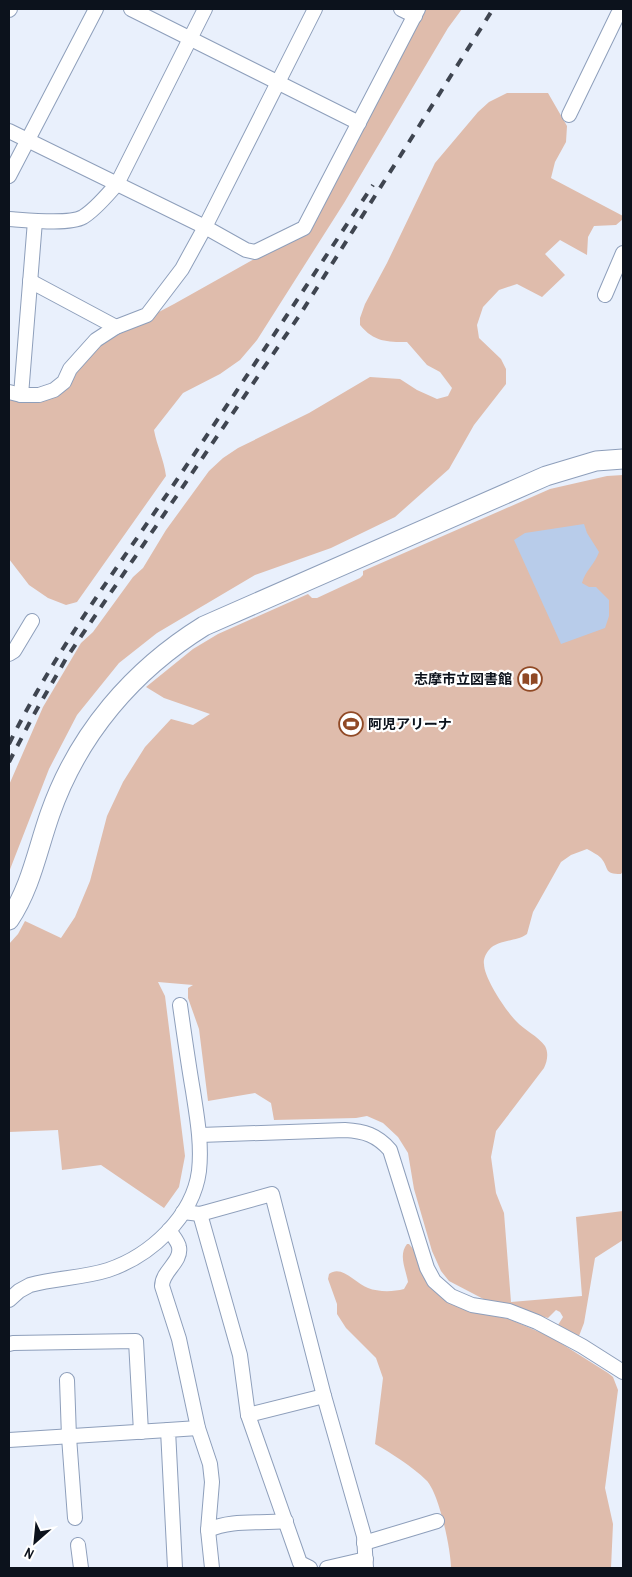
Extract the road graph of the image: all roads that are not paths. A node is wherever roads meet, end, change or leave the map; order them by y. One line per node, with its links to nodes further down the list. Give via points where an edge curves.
1 (96, 9): 13 (street)
2 (130, 9): 8 (street)
3 (205, 9): 8 (street)
4 (315, 9): 9 (street)
5 (401, 9): 6 (street)
6 (416, 12): 11 (street)
7 (619, 13): 10 (street)
8 (189, 39): 9 (street); 15 (street)
9 (278, 83): 11 (street); 18 (street)
10 (569, 115)
11 (359, 123): 18 (street, via 304,228 255,252)
12 (9, 131): 13 (street)
13 (27, 140): 14 (street); 15 (street)
14 (9, 176)
15 (117, 184): 17 (street, via 82,218 62,222); 18 (street)
16 (9, 219): 17 (street)
17 (35, 221): 20 (street)
18 (205, 227): 22 (street, via 182,269 147,315)
19 (623, 253): 21 (street)
20 (30, 281): 22 (street); 23 (street)
21 (605, 295)
22 (116, 327): 23 (street, via 96,340 70,369 64,382 54,390 39,396)
23 (15, 393)
24 (623, 458): 27 (street, via 596,461 546,476 204,626 162,654 112,703 79,753 50,814 29,883)
25 (32, 621): 26 (street)
26 (9, 654)
27 (9, 920)
28 (180, 1004): 29 (street)
29 (200, 1135): 30 (street, via 199,1172); 35 (street, via 359,1130 382,1141 390,1150 434,1281 451,1296 472,1305 509,1311 537,1322)
30 (183, 1212): 31 (street); 32 (street)
31 (200, 1214): 37 (street, via 272,1194); 38 (street, via 240,1355)
32 (169, 1230): 33 (street, via 147,1250 128,1261 107,1270 30,1285); 39 (street, via 179,1245 179,1253 163,1277 162,1286 179,1339)
33 (9, 1300)
34 (9, 1344): 41 (street, via 136,1340)
35 (623, 1372)
36 (67, 1380): 42 (street)
37 (324, 1396): 38 (street); 48 (street)
38 (248, 1415): 45 (street)
39 (198, 1428): 40 (street); 47 (street, via 210,1464 212,1482)
40 (168, 1430): 41 (street); 52 (street)
41 (141, 1432): 42 (street)
42 (69, 1437): 43 (street); 44 (street)
43 (9, 1440)
44 (75, 1518)
45 (286, 1521): 47 (street, via 218,1525); 54 (street, via 300,1563)
46 (437, 1521): 48 (street)
47 (208, 1530): 53 (street)
48 (364, 1543): 50 (street)
49 (78, 1546): 51 (street)
50 (366, 1564): 55 (street)
51 (81, 1568)
52 (175, 1568)
53 (212, 1568)
54 (310, 1568)
55 (327, 1568)

